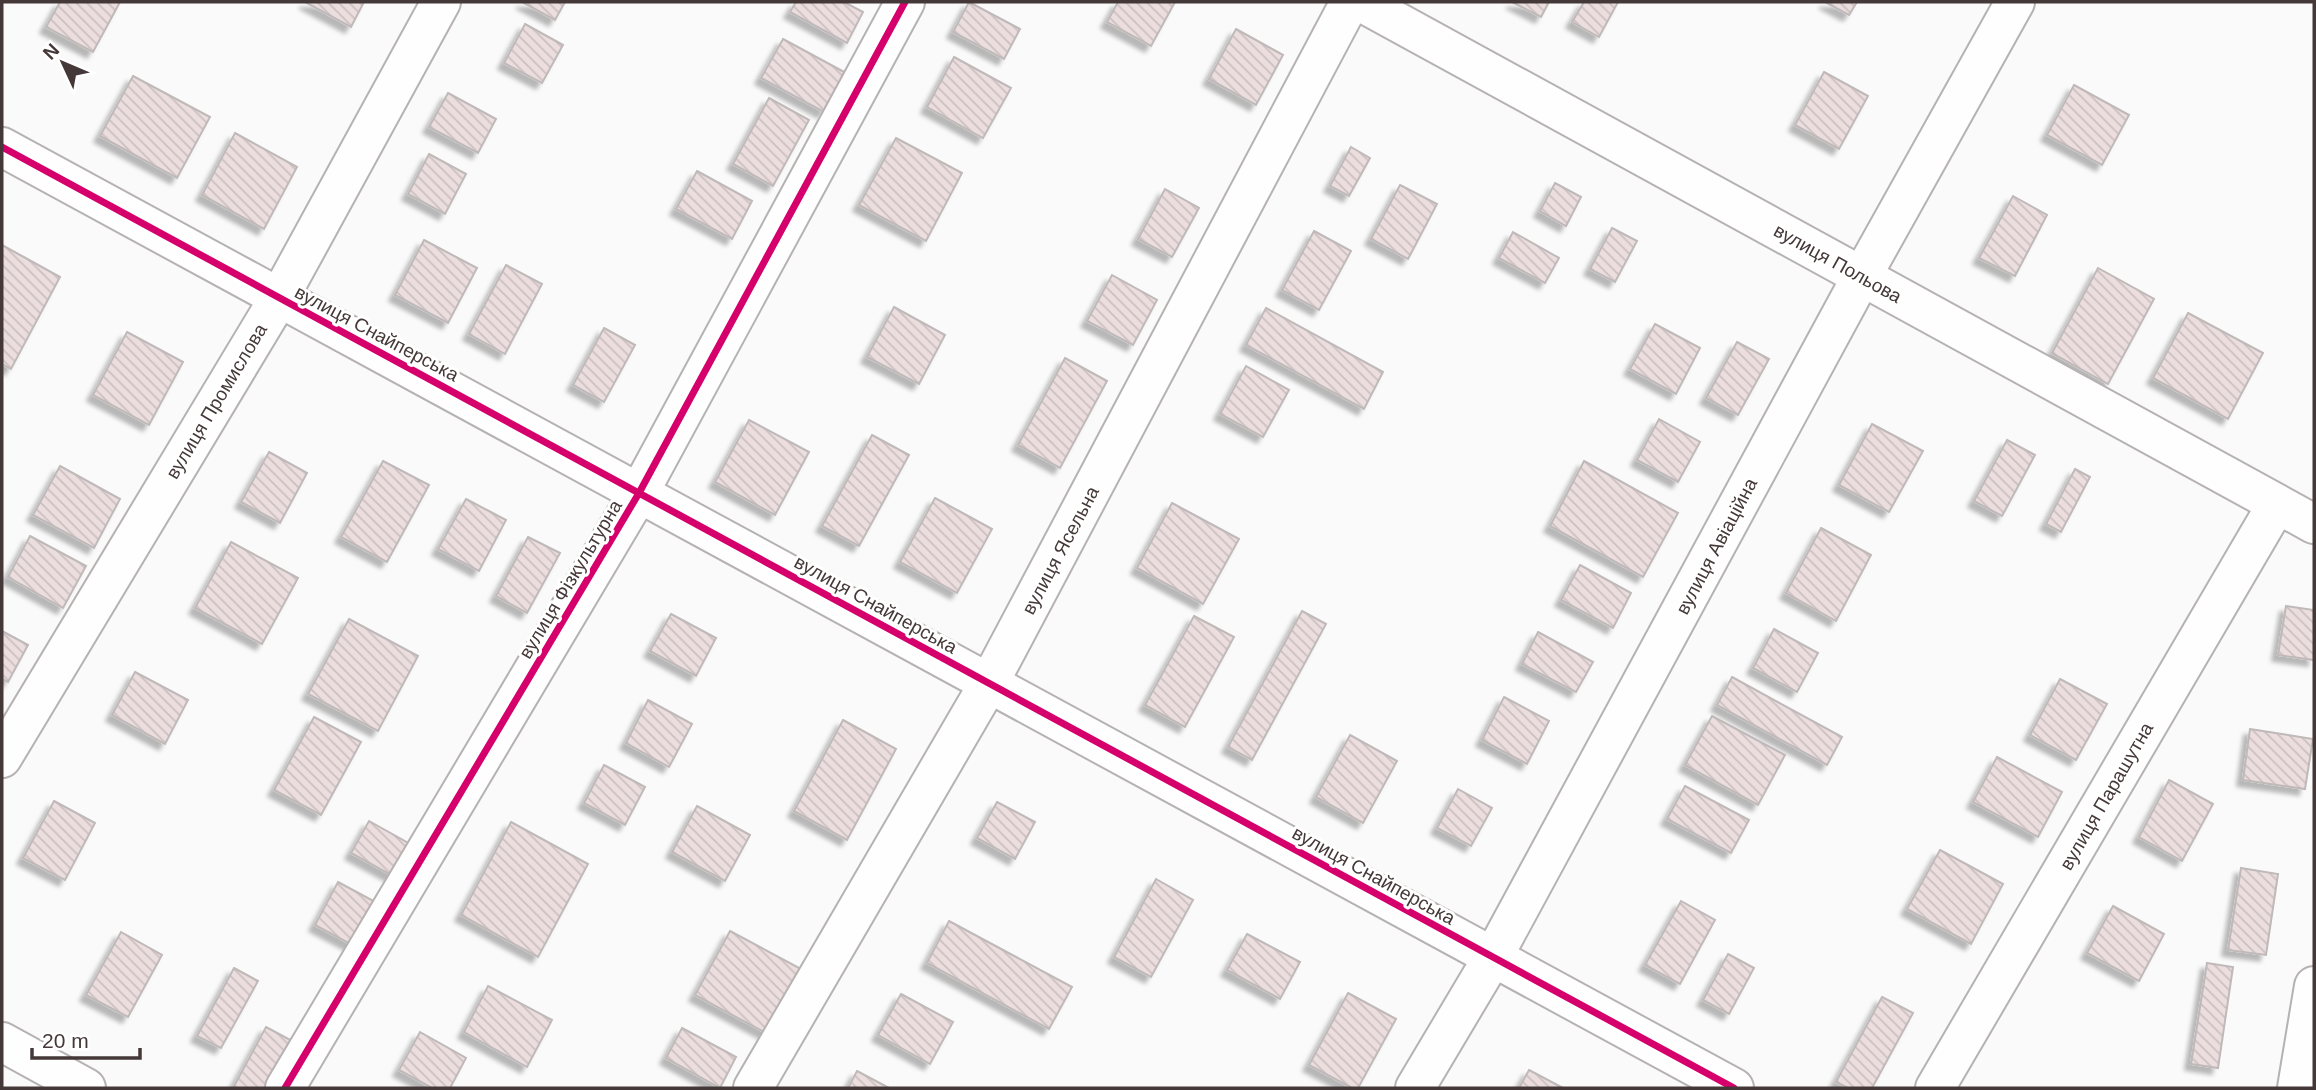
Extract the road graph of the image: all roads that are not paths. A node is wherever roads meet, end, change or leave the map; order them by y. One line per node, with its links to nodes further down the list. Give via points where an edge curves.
1 (441, 2): 8 (street, вулиця Промислова)
2 (905, 2): 9 (street, вулиця Фізкультурна)
3 (1350, 2): 12 (street, вулиця Ясельна)
4 (1361, 2): 7 (street, вулиця Польова)
5 (2015, 2): 7 (street, вулиця Авіаційна)
6 (2, 147): 8 (street, вулиця Снайперська)
7 (1862, 276): 10 (street, вулиця Польова); 14 (street, вулиця Авіаційна)
8 (279, 298): 9 (street, вулиця Снайперська); 13 (street, вулиця Промислова)
9 (639, 494): 12 (street, вулиця Снайперська); 18 (street, вулиця Фізкультурна)
10 (2277, 504): 11 (street, вулиця Польова); 22 (street, вулиця Парашутна)
11 (2314, 524)
12 (989, 683): 14 (street, вулиця Снайперська); 19 (street, вулиця Ясельна)
13 (2, 758)
14 (1493, 957): 20 (street, вулиця Авіаційна); 21 (street, вулиця Снайперська)
15 (2314, 986): 23 (street)
16 (2, 1042): 17 (street)
17 (86, 1088)
18 (285, 1088)
19 (753, 1088)
20 (1415, 1088)
21 (1734, 1088)
22 (1935, 1088)
23 (2297, 1088)

